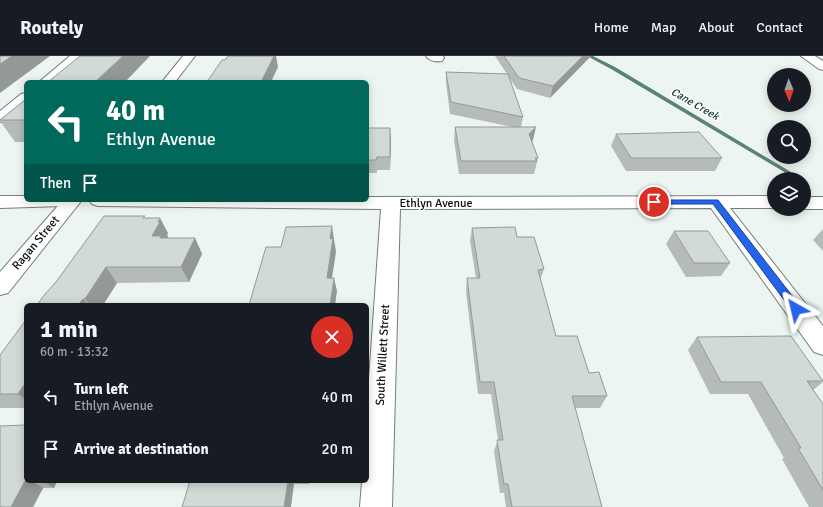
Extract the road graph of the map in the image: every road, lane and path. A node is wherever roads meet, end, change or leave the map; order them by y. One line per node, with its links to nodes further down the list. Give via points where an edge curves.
1 (77, 56): 5 (street)
2 (190, 56): 6 (street)
3 (807, 56): 4 (street)
4 (823, 66)
5 (47, 80)
6 (170, 80)
7 (24, 99): 8 (street)
8 (0, 118)
9 (24, 201): 10 (street)
10 (0, 202)
11 (71, 202): 18 (street, Ragan Street)
12 (293, 202): 15 (street, Ethlyn Avenue)
13 (716, 202): 14 (street, Ethlyn Avenue); 15 (street, Ethlyn Avenue); 19 (street)
14 (767, 202)
15 (391, 203): 20 (street, South Willett Street)
16 (811, 203): 17 (street)
17 (823, 203)
18 (0, 287)
19 (823, 344)
20 (376, 507)

